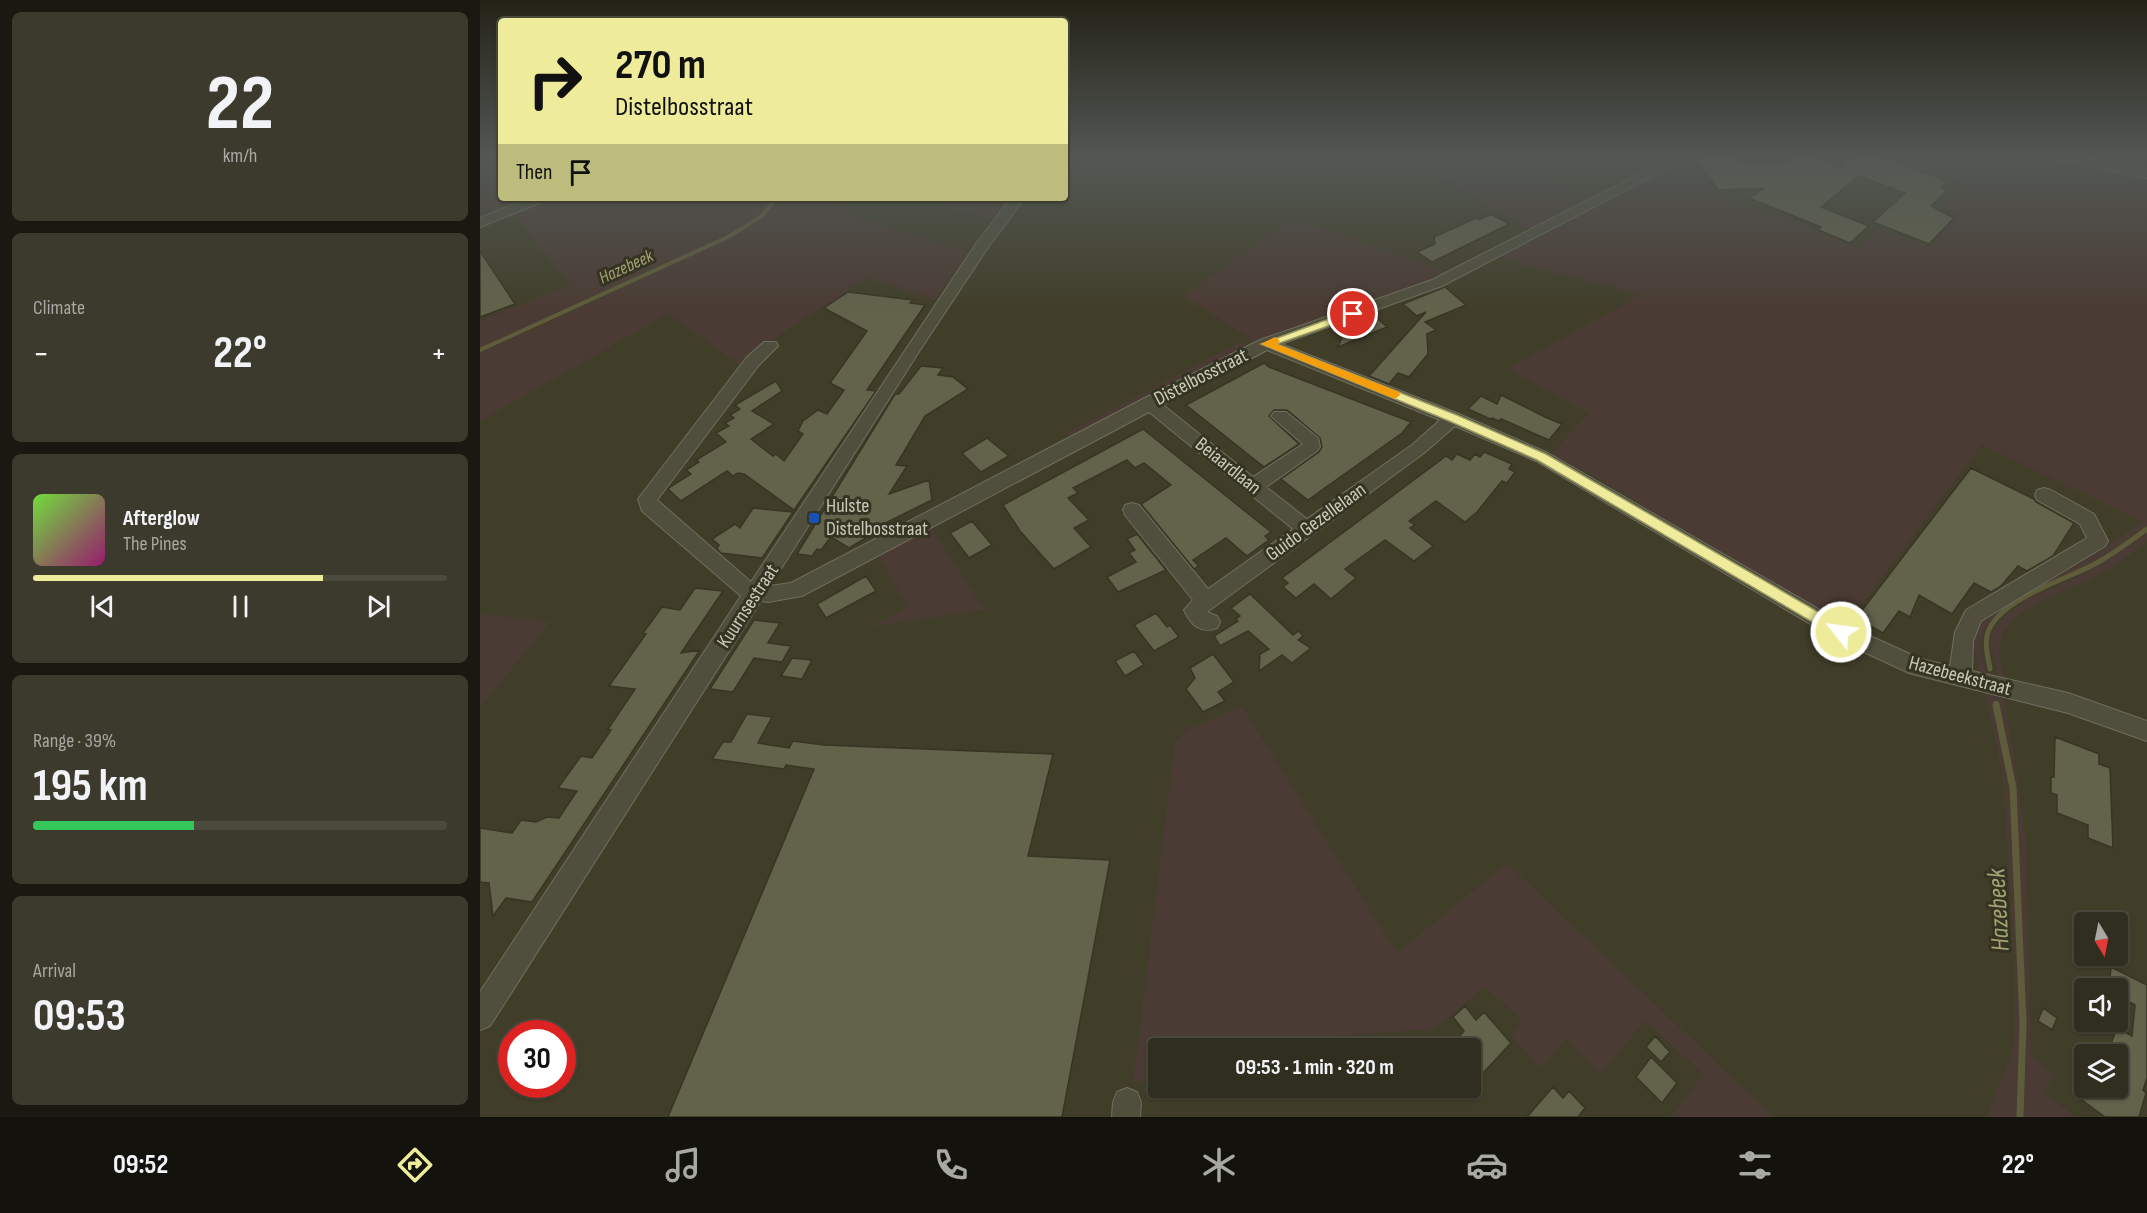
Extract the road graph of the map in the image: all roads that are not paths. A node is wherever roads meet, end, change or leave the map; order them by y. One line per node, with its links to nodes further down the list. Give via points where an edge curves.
1 (516, 208): 4 (street)
2 (1011, 208): 14 (street, Kuurnsestraat)
3 (1583, 208): 5 (street, Distelbosstraat, via 1437,283)
4 (480, 223)
5 (1266, 344): 7 (street, Distelbosstraat); 9 (street, Hazebeekstraat)
6 (770, 346): 14 (street, via 753,361 647,499 649,506 746,590)
7 (1149, 403): 10 (street, Beiaardlaan); 14 (street, Distelbosstraat, via 795,590)
8 (1280, 416): 10 (street, via 1312,442 1311,447)
9 (1453, 418): 13 (street, Guido Gezellelaan, via 1418,449); 17 (street, Hazebeekstraat, via 1542,457 1841,632 1917,667)
10 (1253, 486): 13 (street, Beiaardlaan)
11 (2044, 495): 17 (street, via 2087,519 2098,541 1994,605 1979,610 1964,634 1958,663)
12 (1132, 510): 15 (street)
13 (1306, 530): 15 (street, Guido Gezellelaan)
14 (758, 592): 19 (street, Kuurnsestraat)
15 (1206, 601): 16 (street, via 1194,610 1202,621)
16 (1210, 622)
17 (1962, 678): 18 (street, Hazebeekstraat, via 2068,703)
18 (2147, 731)
19 (480, 1016)

